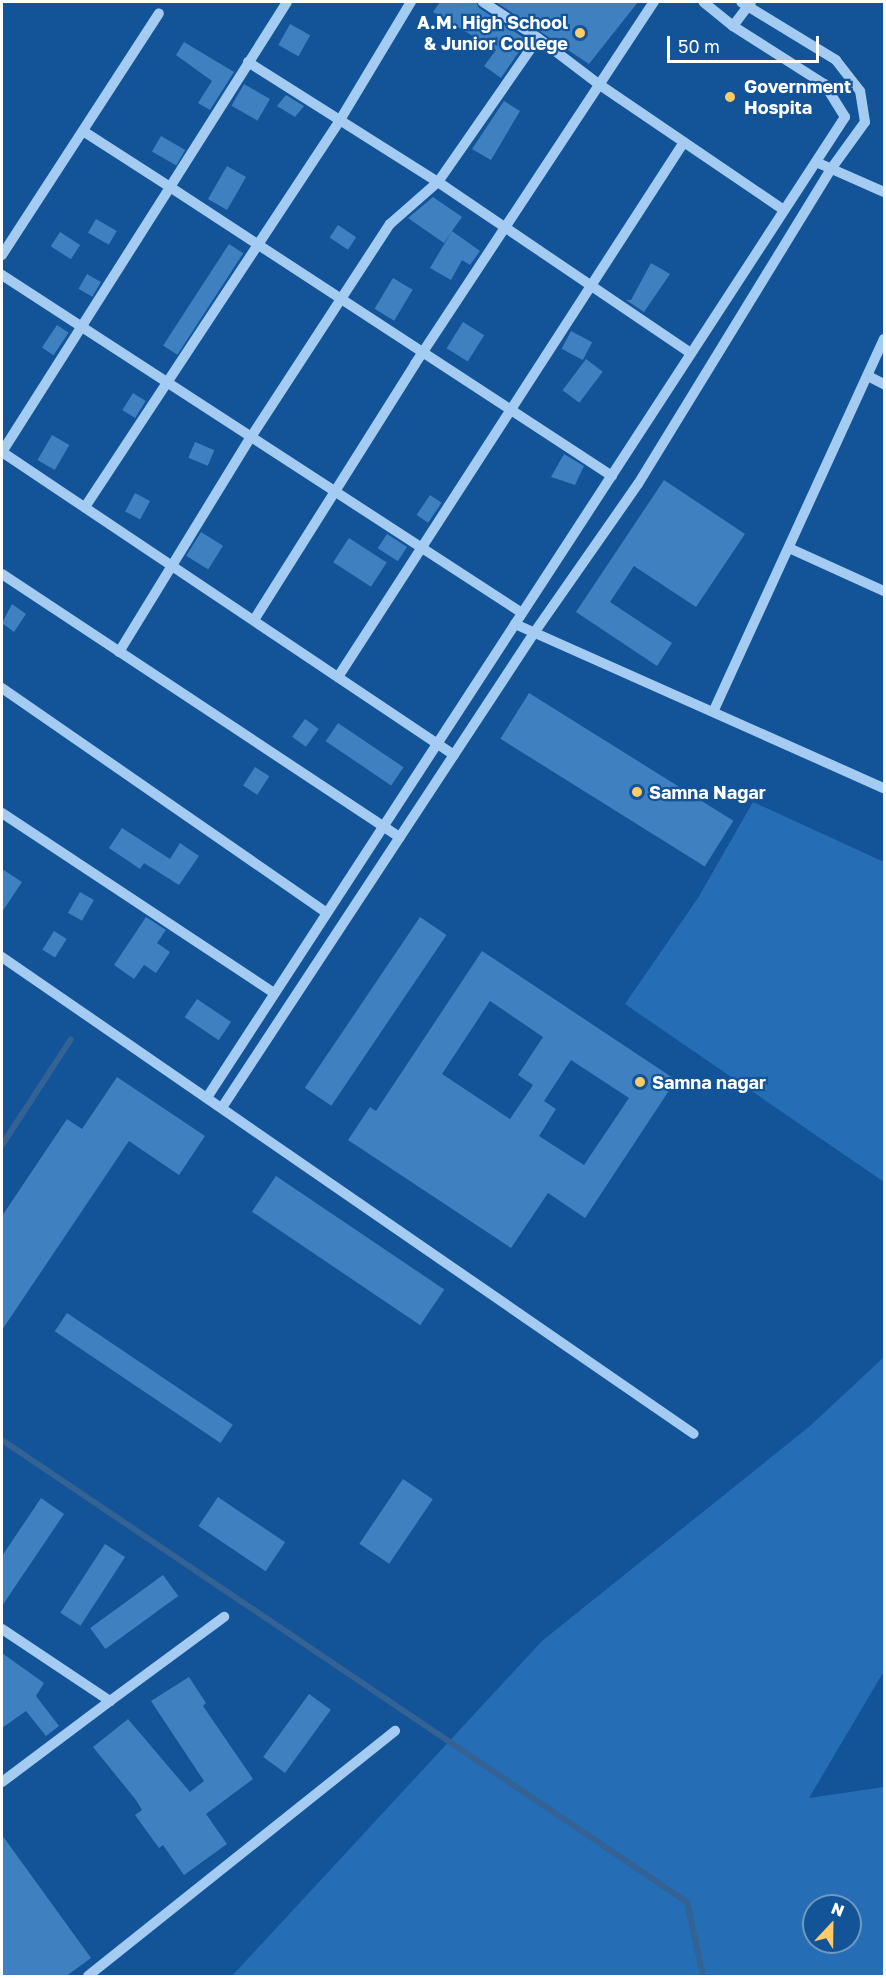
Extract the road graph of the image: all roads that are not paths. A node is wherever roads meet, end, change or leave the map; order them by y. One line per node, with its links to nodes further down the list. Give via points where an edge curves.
1 (287, 2): 10 (street)
2 (411, 2): 12 (street)
3 (483, 2): 9 (street)
4 (654, 2): 11 (street)
5 (704, 2): 8 (street)
6 (747, 3): 8 (street); 16 (street, via 836,60 860,91 865,122)
7 (159, 13): 13 (street)
8 (733, 26): 15 (street, via 824,84 845,117)
9 (538, 38): 11 (street); 17 (street)
10 (248, 63): 12 (street); 18 (street)
11 (600, 85): 14 (street); 21 (street)
12 (340, 120): 17 (street); 22 (street)
13 (82, 131): 18 (street); 23 (street)
14 (684, 142): 20 (street); 25 (street)
15 (816, 162): 16 (street); 20 (street)
16 (831, 169): 19 (street); 48 (street, via 638,484)
17 (438, 182): 21 (street); 26 (street, via 390,224)
18 (170, 187): 22 (street); 27 (street)
19 (885, 192)
20 (784, 210): 30 (street)
21 (505, 228): 25 (street); 29 (street)
22 (258, 244): 26 (street); 32 (street)
23 (2, 255)
24 (2, 275): 27 (street)
25 (590, 287): 30 (street); 34 (street)
26 (341, 299): 29 (street); 35 (street)
27 (82, 325): 32 (street); 36 (street)
28 (885, 339): 31 (street)
29 (423, 352): 34 (street); 38 (street)
30 (691, 353): 37 (street)
31 (868, 376): 33 (street); 40 (street)
32 (168, 381): 35 (street); 39 (street)
33 (885, 384)
34 (511, 410): 37 (street); 41 (street)
35 (251, 437): 38 (street); 42 (street)
36 (2, 452): 39 (street)
37 (612, 476): 45 (street)
38 (335, 491): 41 (street); 46 (street)
39 (85, 507): 42 (street)
40 (789, 548): 44 (street); 52 (street)
41 (421, 549): 45 (street); 50 (street)
42 (173, 567): 46 (street); 49 (street)
43 (2, 574): 49 (street)
44 (885, 591)
45 (522, 614): 47 (street)
46 (254, 620): 50 (street)
47 (515, 624): 48 (street); 53 (street)
48 (534, 633): 52 (street); 54 (street)
49 (119, 652): 57 (street)
50 (338, 677): 53 (street)
51 (2, 688): 59 (street)
52 (714, 710): 55 (street)
53 (437, 743): 54 (street); 57 (street)
54 (454, 755): 58 (street)
55 (885, 788)
56 (2, 813): 61 (street)
57 (383, 826): 58 (street); 59 (street)
58 (400, 837): 63 (street)
59 (327, 913): 61 (street)
60 (2, 957): 62 (street)
61 (274, 993): 62 (street)
62 (208, 1096): 63 (street)
63 (223, 1106): 64 (street)
64 (694, 1434)
65 (224, 1617): 67 (street)
66 (2, 1629): 67 (street)
67 (110, 1701): 69 (street)
68 (395, 1731): 70 (street)
69 (2, 1782)
70 (88, 1977)

